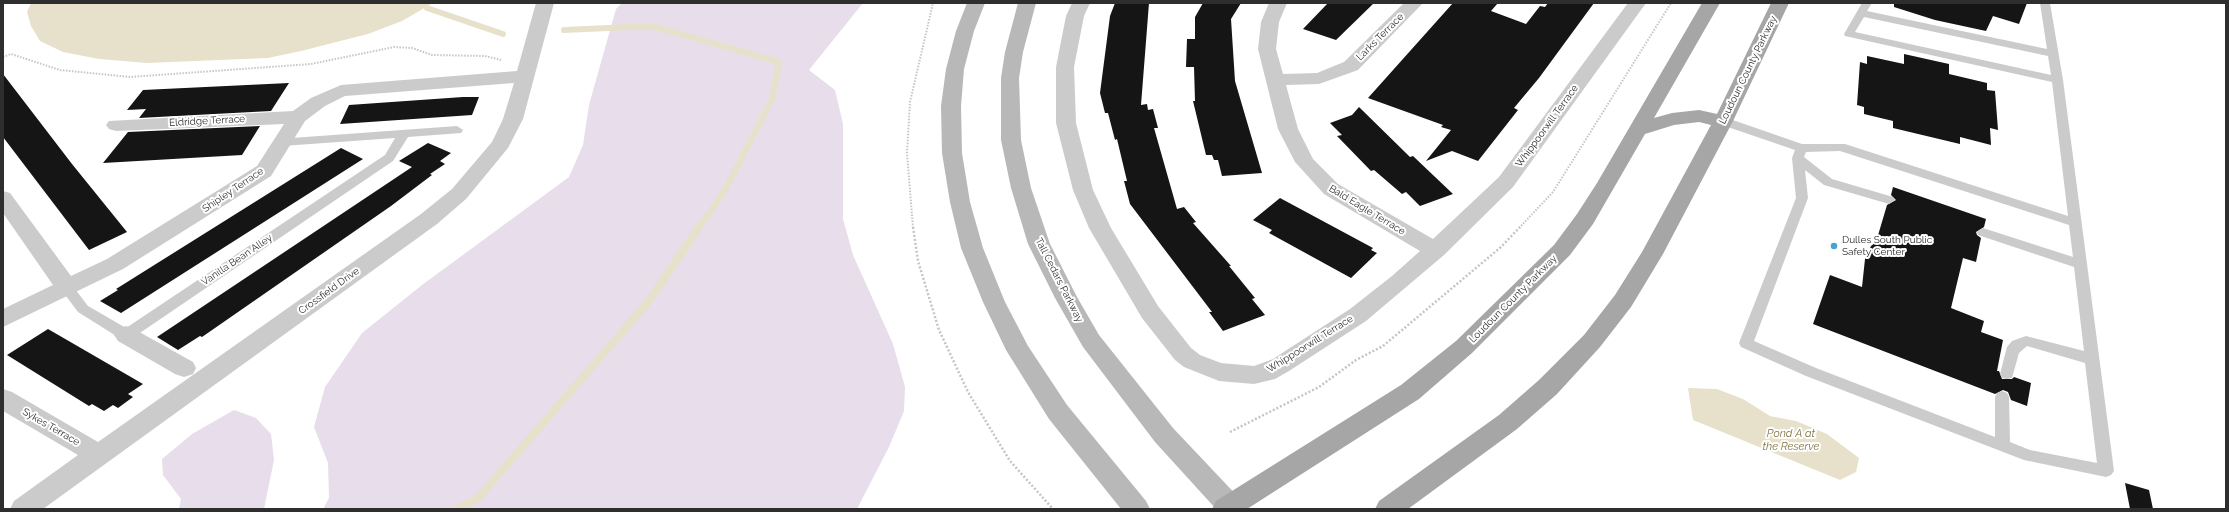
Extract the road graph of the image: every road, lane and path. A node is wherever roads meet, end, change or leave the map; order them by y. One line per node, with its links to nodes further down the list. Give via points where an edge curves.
1 (545, 3): 17 (street, Crossfield Drive)
2 (933, 3): 46 (path, via 910,102 907,153 910,212 918,262 939,330 968,392 1010,461)
3 (976, 3): 47 (main road, via 964,31 955,69 951,106 952,152 960,202 972,248 994,302 1018,350 1058,412)
4 (1027, 3): 44 (main road, Tall Cedars Parkway, via 1010,78 1011,140 1021,188 1039,244 1091,340 1164,435)
5 (1081, 3): 32 (street, Whippoorwill Terrace, via 1075,16 1065,75 1066,123 1083,190 1122,269 1172,342 1192,361 1219,372 1254,375 1266,372 1358,315)
6 (1278, 3): 18 (street, Bald Eagle Terrace, via 1272,13 1267,42)
7 (1414, 3): 18 (street, Larks Terrace, via 1359,60 1344,70 1319,78)
8 (1637, 3): 32 (street, Whippoorwill Terrace, via 1506,182)
9 (1711, 3): 24 (main road, Loudoun County Parkway)
10 (1780, 3): 21 (main road, Loudoun County Parkway)
11 (1867, 3): 13 (lane)
12 (2045, 3): 14 (lane)
13 (1861, 13): 14 (lane); 19 (lane, via 1849,34)
14 (2053, 54): 19 (lane)
15 (3, 57): 16 (path, via 11,54 60,70 130,77 297,66 394,47 412,48 432,55 495,58)
16 (505, 63)
17 (525, 76): 20 (street, Shipley Terrace, via 341,91 318,102); 43 (street, Crossfield Drive, via 513,119 501,144 459,194 429,219)
18 (1274, 80): 32 (street, Bald Eagle Terrace, via 1295,145 1317,178 1331,189)
19 (2057, 80): 30 (lane)
20 (298, 116): 22 (street, Eldridge Terrace); 26 (street, Shipley Terrace)
21 (1723, 121): 24 (main road, via 1699,116 1672,119); 27 (lane); 48 (main road, Loudoun County Parkway, via 1646,264 1592,341 1548,387 1508,422)
22 (116, 125)
23 (457, 130): 25 (lane)
24 (1637, 130): 44 (main road, Loudoun County Parkway, via 1585,219 1562,250 1464,347 1410,392)
25 (403, 135): 26 (lane); 36 (lane, Vanilla Bean Alley, via 389,158)
26 (282, 142): 34 (street, Shipley Terrace, via 264,171 115,264)
27 (1800, 153): 29 (lane, via 1828,182); 30 (lane, via 1841,147); 42 (lane, via 1802,198 1746,344)
28 (3, 198): 34 (street)
29 (1889, 200)
30 (2075, 223): 33 (lane)
31 (1983, 232): 33 (lane)
32 (1436, 250)
33 (2080, 264): 37 (lane)
34 (67, 288): 35 (street, Shipley Terrace); 36 (lane, via 83,309)
35 (3, 319)
36 (126, 335): 38 (street)
37 (2092, 359): 39 (lane, via 2026,341 2017,344 2012,351); 42 (lane, via 2106,471 2029,456)
38 (184, 368)
39 (2007, 374)
40 (2002, 397): 42 (lane)
41 (3, 399): 43 (street, Sykes Terrace)
42 (2002, 446)
43 (99, 455): 45 (street, Crossfield Drive)
44 (1229, 508)
45 (23, 509)
46 (1053, 509)
47 (1137, 509)
48 (1388, 509)

